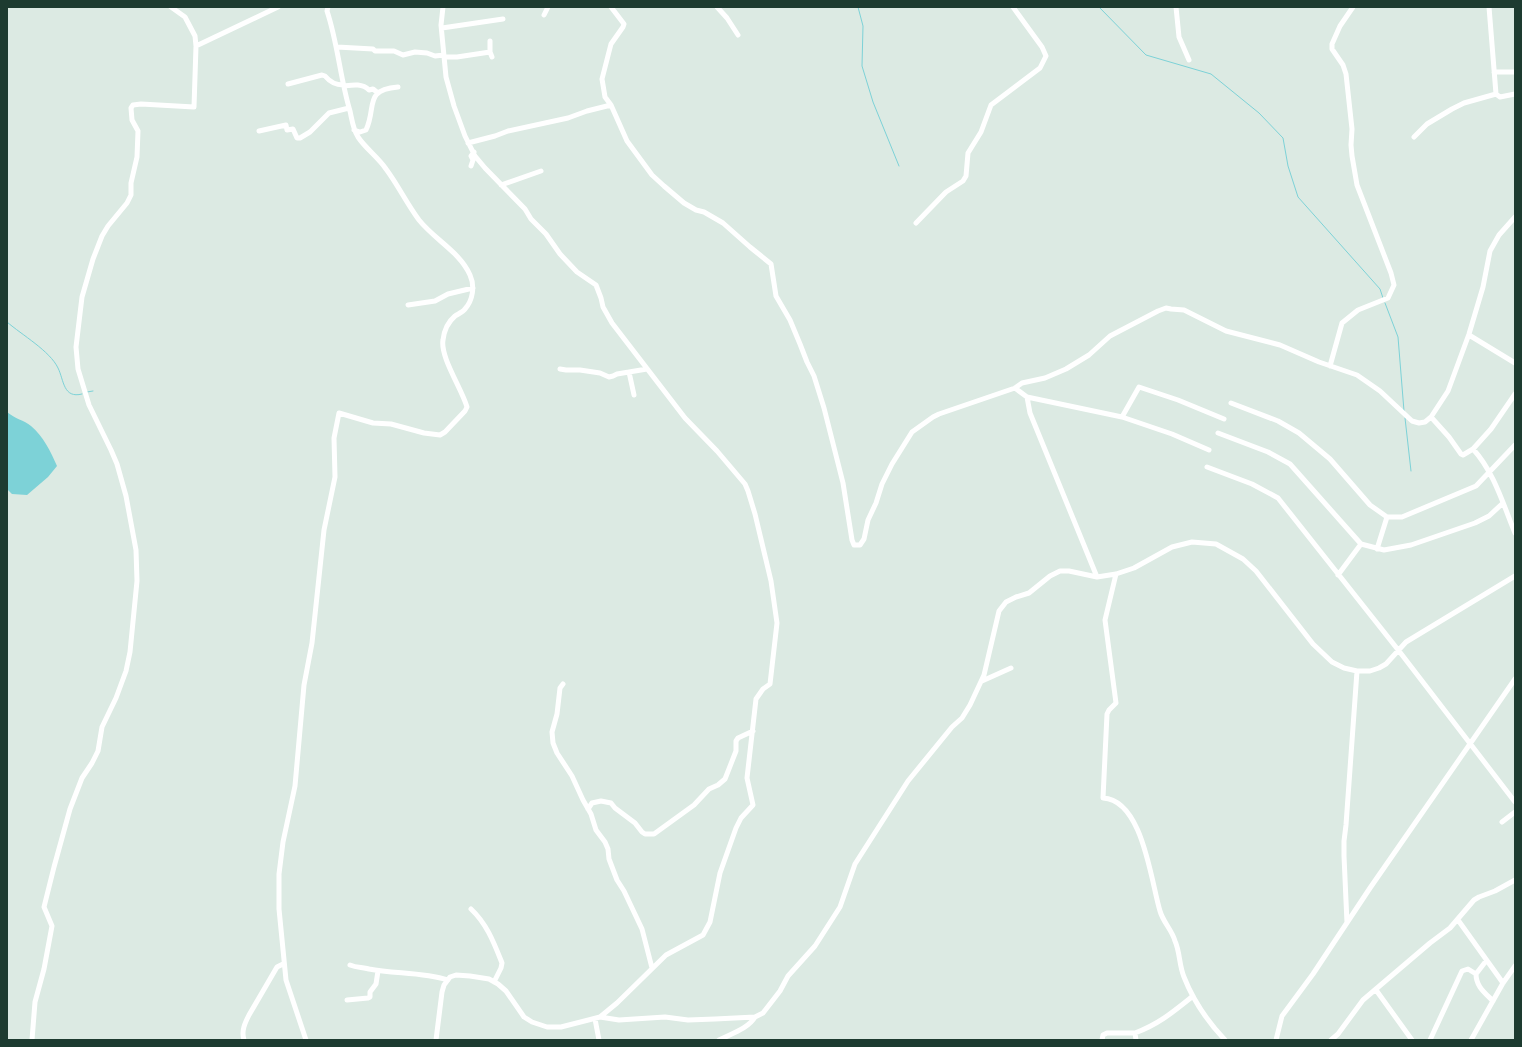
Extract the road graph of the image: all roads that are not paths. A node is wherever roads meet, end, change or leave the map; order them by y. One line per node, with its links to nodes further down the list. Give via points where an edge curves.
1 (171, 7): 17 (street, via 187,20 195,36)
2 (278, 7): 17 (street)
3 (328, 7): 18 (street)
4 (443, 7): 14 (street)
5 (548, 7): 12 (street)
6 (611, 7): 29 (street, via 624,24 611,44 602,80 605,97)
7 (717, 7): 15 (street)
8 (1013, 7): 40 (street, via 1042,47 1046,56 1044,61 1040,68 991,105 981,132 968,153 966,176 963,181 946,192)
9 (1176, 7): 20 (street, via 1179,37)
10 (1353, 7): 45 (street, via 1340,26 1332,49 1346,74 1352,156 1357,185 1394,285 1388,298 1358,310 1342,323)
11 (1489, 7): 21 (street)
12 (544, 15)
13 (503, 19): 14 (street)
14 (442, 28): 19 (street)
15 (738, 35)
16 (490, 41): 19 (street, via 491,54)
17 (196, 46): 106 (street, via 194,107 141,104 133,105 131,108 132,120 138,131 131,194 102,236 82,297 76,340 78,370 89,405 111,450 121,478 136,550 137,581 126,671 102,727 98,751 82,778 70,809 44,907 52,926 35,1002)
18 (337, 47): 19 (street, via 373,49 403,55 415,52); 24 (street)
19 (444, 56): 34 (street, via 450,92)
20 (1189, 60)
21 (1494, 72): 22 (street); 27 (street)
22 (1515, 72)
23 (288, 84): 24 (street, via 322,75 329,81)
24 (344, 85): 26 (street, via 359,85); 30 (street)
25 (398, 87): 26 (street)
26 (378, 93): 31 (street, via 372,102 366,130)
27 (1496, 94): 28 (street, via 1500,97); 33 (street, via 1452,109 1427,124)
28 (1515, 94)
29 (611, 105): 34 (street); 49 (street, via 635,154 656,178 684,203 723,223 771,264 776,296 790,320 823,404 843,483 854,545 860,545 864,539 868,520 882,484 912,432 940,414)
30 (349, 108): 31 (street); 32 (street, via 329,114 300,138 297,138 293,129 287,130 286,124)
31 (354, 130): 41 (street, via 368,150 386,167 419,220 464,265)
32 (259, 131)
33 (1414, 137)
34 (468, 143): 35 (street)
35 (474, 152): 36 (street, via 471,156); 38 (street, via 484,168)
36 (471, 166)
37 (541, 172): 38 (street)
38 (501, 185): 47 (street, via 525,209 577,272 596,285 603,307 612,323)
39 (1515, 217): 43 (street, via 1499,235 1490,251)
40 (916, 223)
41 (473, 288): 42 (street, via 448,294 435,301); 89 (street, via 465,310 451,320 444,331 444,355 466,407 444,432 432,435 339,413 334,438 336,477 324,530 312,643 304,685 296,780 278,874)
42 (408, 305)
43 (1469, 335): 44 (street); 55 (street, via 1448,392)
44 (1515, 363)
45 (1330, 366): 49 (street, via 1285,347 1226,331 1184,310 1166,308 1110,336 1089,355 1066,369 1045,378 1022,383); 55 (street, via 1357,375 1369,383 1412,421 1425,422)
46 (560, 369): 48 (street, via 580,370 609,377)
47 (647, 369): 48 (street); 78 (street, via 685,418 745,484 750,495 771,580 777,623 770,684 756,699)
48 (629, 372): 51 (street)
49 (1015, 388): 52 (street)
50 (1515, 394): 59 (street, via 1491,428)
51 (634, 395)
52 (1027, 397): 54 (street); 70 (street, via 1030,413)
53 (1231, 403): 64 (street, via 1278,421 1299,433 1330,459 1370,505)
54 (1122, 417): 56 (street, via 1139,387); 60 (street)
55 (1431, 417): 59 (street, via 1461,454)
56 (1224, 419)
57 (1218, 433): 66 (street, via 1268,452 1290,464)
58 (1515, 445): 62 (street)
59 (1472, 449): 62 (street)
60 (1209, 450)
61 (1207, 467): 69 (street, via 1252,484 1278,498)
62 (1489, 472): 63 (street); 64 (street, via 1479,485 1402,517)
63 (1502, 503): 65 (street); 67 (street, via 1489,516 1450,533 1393,549)
64 (1387, 517): 67 (street)
65 (1515, 533)
66 (1361, 544): 67 (street); 69 (street)
67 (1377, 549)
68 (1116, 574): 70 (street); 74 (street, via 1134,568 1172,547 1192,542 1216,544 1243,559 1256,571 1313,644 1332,662); 99 (street, via 1104,620 1116,703 1107,714 1103,798 1112,799 1122,806 1142,840 1161,914 1176,941 1180,966)
69 (1338, 575): 72 (street)
70 (1097, 577): 76 (street, via 1060,571 1029,593 1006,602 999,611)
71 (1515, 578): 72 (street, via 1406,642)
72 (1399, 651): 74 (street, via 1379,668); 79 (street)
73 (1011, 668): 76 (street)
74 (1357, 671): 87 (street, via 1344,840)
75 (1515, 679): 79 (street)
76 (982, 681): 102 (street, via 966,712 897,797 855,864 840,908 815,946 788,976 767,1009)
77 (563, 684): 81 (street, via 560,688 552,732 553,744)
78 (753, 731): 81 (street, via 736,741 736,751 725,779 654,834 642,832 607,802 592,803); 92 (street, via 747,778 753,805 741,818 734,833 720,873 710,922 703,935 666,955)
79 (1470, 744): 80 (street); 87 (street)
80 (1515, 802)
81 (588, 808): 92 (street, via 596,830 607,846 617,880 642,929)
82 (1515, 812): 83 (street)
83 (1502, 822)
84 (1515, 880): 86 (street, via 1479,896)
85 (471, 909): 96 (street, via 489,932 502,963)
86 (1458, 920): 88 (street); 98 (street)
87 (1347, 923): 114 (street, via 1282,1016)
88 (1486, 961): 94 (street); 97 (street)
89 (283, 964): 105 (street, via 277,967 262,992 245,1023); 107 (street)
90 (350, 965): 93 (street)
91 (1515, 966): 97 (street)
92 (652, 968): 103 (street)
93 (378, 971): 95 (street, via 425,975); 100 (street, via 376,984 368,998)
94 (1476, 974): 101 (street, via 1476,982); 117 (street, via 1468,969 1462,971)
95 (448, 980): 96 (street, via 456,975 489,979); 108 (street, via 442,992)
96 (494, 982): 103 (street, via 506,991 524,1017 539,1025 554,1028)
97 (1503, 983): 101 (street)
98 (1376, 990): 115 (street, via 1363,1000 1338,1034); 116 (street)
99 (1192, 996): 104 (street, via 1160,1022); 113 (street)
100 (348, 1000)
101 (1493, 1001): 118 (street)
102 (755, 1017): 103 (street, via 688,1020 665,1017 619,1020); 110 (street, via 740,1030)
103 (598, 1018): 109 (street)
104 (1135, 1033): 111 (street, via 1107,1033 1103,1035); 112 (street)
105 (242, 1038)
106 (32, 1040)
107 (306, 1040)
108 (436, 1040)
109 (599, 1040)
110 (718, 1040)
111 (1102, 1040)
112 (1136, 1040)
113 (1225, 1040)
114 (1276, 1040)
115 (1330, 1040)
116 (1412, 1040)
117 (1430, 1040)
118 (1471, 1040)

